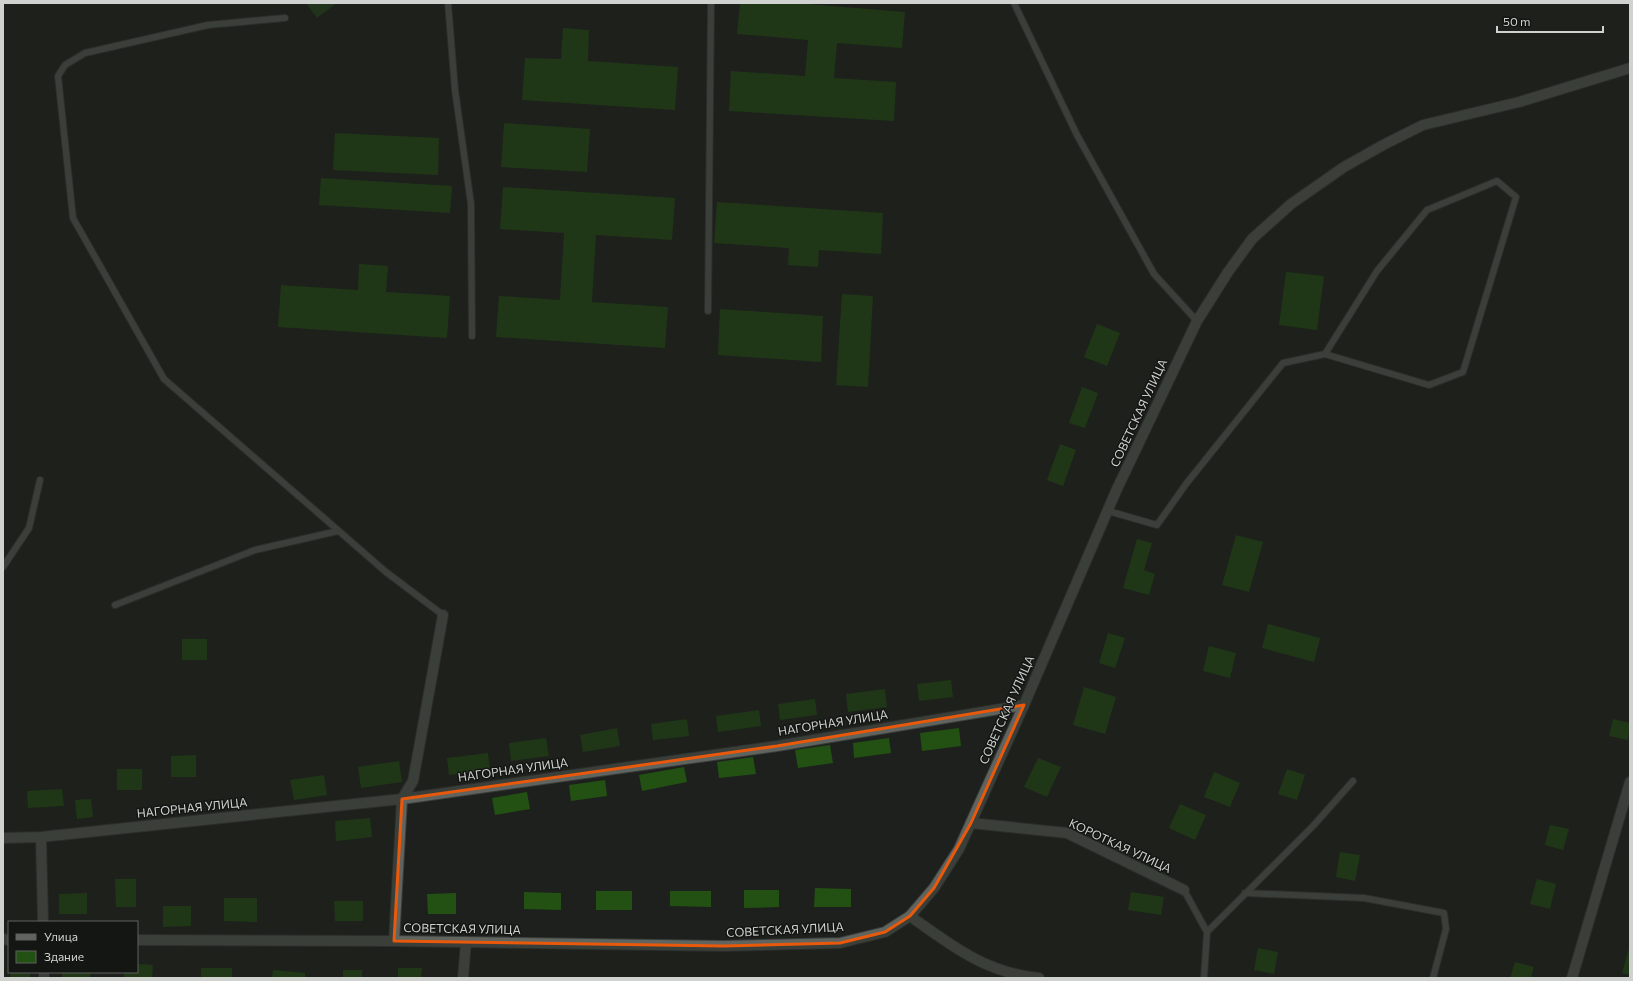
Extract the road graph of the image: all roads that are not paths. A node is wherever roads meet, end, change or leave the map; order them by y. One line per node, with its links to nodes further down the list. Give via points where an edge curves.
1 (448, 3): 8 (lane, via 455,90 471,204)
2 (711, 3): 6 (lane)
3 (1014, 3): 7 (lane, via 1077,135 1154,274)
4 (285, 18): 12 (lane, via 208,25 85,53 65,65 58,76 73,218 164,379)
5 (1630, 68): 7 (street, СОВЕТСКАЯ УЛИЦА, via 1519,102 1423,125 1344,167 1291,204 1252,239)
6 (708, 311)
7 (1197, 321): 11 (street, СОВЕТСКАЯ УЛИЦА)
8 (472, 336)
9 (1325, 354): 9 (lane, via 1429,385 1463,372 1516,197 1497,181 1427,210 1377,271); 11 (lane, via 1283,363 1186,484 1158,525)
10 (40, 480): 13 (lane, via 29,528)
11 (1108, 511): 16 (street, СОВЕТСКАЯ УЛИЦА)
12 (338, 531): 14 (lane, via 256,550); 15 (lane, via 386,572)
13 (3, 567)
14 (115, 605)
15 (443, 615): 19 (street, via 413,781)
16 (1024, 705): 19 (street, НАГОРНАЯ УЛИЦА, via 777,746); 20 (street, СОВЕТСКАЯ УЛИЦА)
17 (1353, 781): 24 (lane, via 1313,826)
18 (1630, 782): 35 (street)
19 (402, 799): 21 (street, НАГОРНАЯ УЛИЦА); 29 (street)
20 (971, 823): 23 (street, КОРОТКАЯ УЛИЦА, via 1067,832); 25 (street, СОВЕТСКАЯ УЛИЦА, via 959,850 934,888)
21 (41, 837): 22 (street, НАГОРНАЯ УЛИЦА); 26 (street)
22 (3, 838)
23 (1184, 890): 27 (lane)
24 (1245, 893): 27 (lane); 34 (lane, via 1364,898 1444,913 1446,929)
25 (910, 916): 30 (street, СОВЕТСКАЯ УЛИЦА, via 885,932 840,943 724,946); 32 (street, via 950,945 986,966)
26 (43, 921)
27 (1207, 932): 33 (lane)
28 (138, 940): 29 (street, СОВЕТСКАЯ УЛИЦА)
29 (394, 941): 30 (street, СОВЕТСКАЯ УЛИЦА)
30 (466, 942): 31 (street)
31 (463, 978)
32 (1039, 978)
33 (1204, 978)
34 (1433, 978)
35 (1572, 978)

